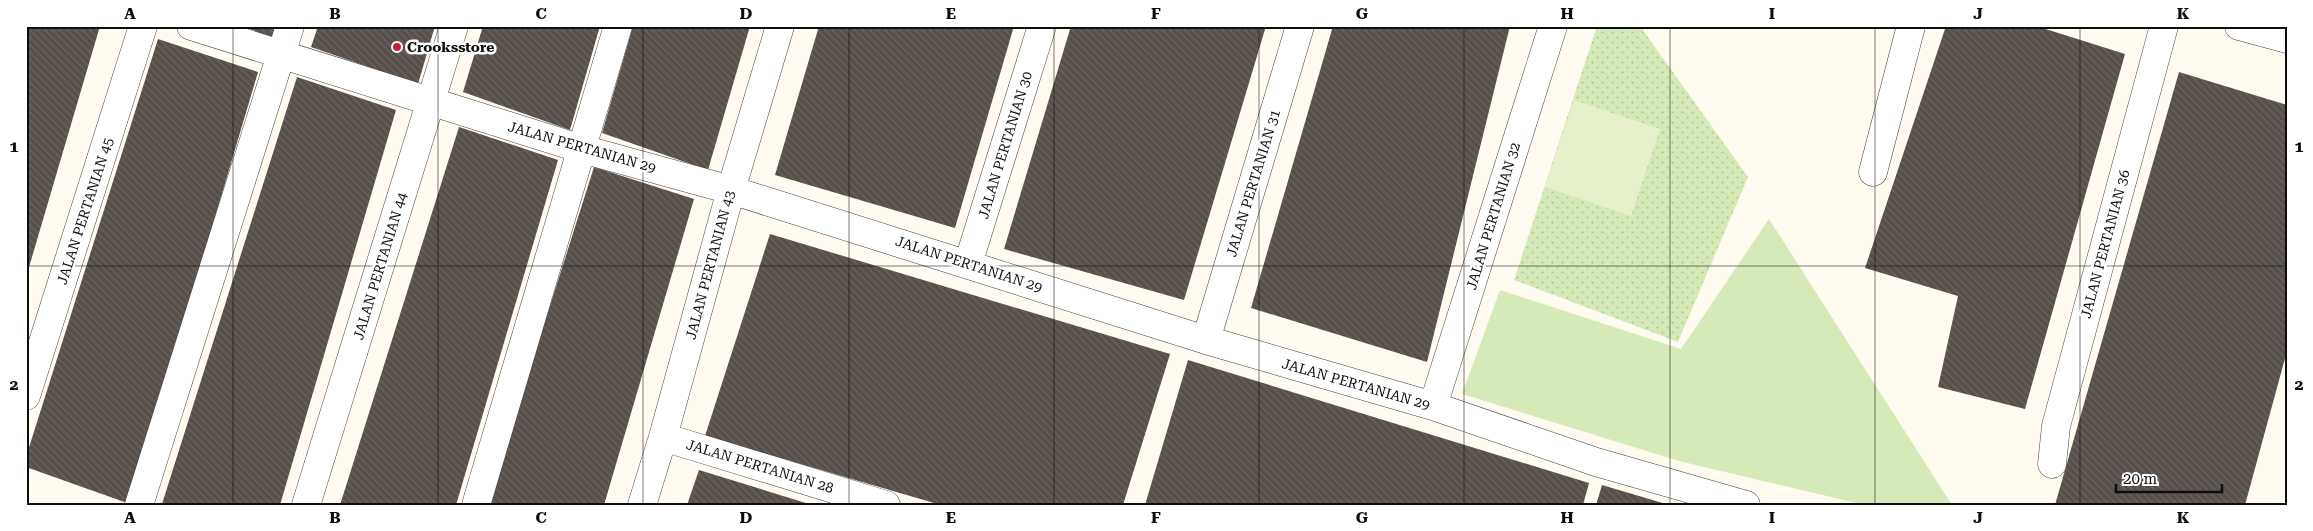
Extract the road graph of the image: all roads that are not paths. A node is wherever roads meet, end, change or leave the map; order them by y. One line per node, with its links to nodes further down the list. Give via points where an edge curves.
1 (144, 26): 21 (street, JALAN PERTANIAN 45)
2 (191, 26): 14 (street, JALAN PERTANIAN 29)
3 (290, 26): 14 (street)
4 (454, 26): 15 (street, JALAN PERTANIAN 44)
5 (618, 26): 16 (street)
6 (780, 26): 18 (street, JALAN PERTANIAN 43)
7 (1042, 26): 19 (street, JALAN PERTANIAN 30)
8 (1300, 26): 20 (street, JALAN PERTANIAN 31)
9 (1552, 26): 22 (street, JALAN PERTANIAN 32)
10 (1911, 26): 17 (street)
11 (2164, 26): 24 (street, JALAN PERTANIAN 36, via 2056,426)
12 (2239, 26): 13 (street)
13 (2287, 39)
14 (281, 54): 15 (street, JALAN PERTANIAN 29); 25 (street)
15 (431, 101): 16 (street, JALAN PERTANIAN 29); 26 (street, JALAN PERTANIAN 44)
16 (582, 149): 18 (street, JALAN PERTANIAN 29); 27 (street)
17 (1873, 172)
18 (731, 190): 19 (street, JALAN PERTANIAN 29); 23 (street, JALAN PERTANIAN 43)
19 (968, 264): 20 (street, JALAN PERTANIAN 29)
20 (1206, 340): 22 (street, JALAN PERTANIAN 29)
21 (26, 396)
22 (1433, 406): 30 (street, JALAN PERTANIAN 29, via 1596,462)
23 (663, 437): 28 (street, JALAN PERTANIAN 43); 29 (street, JALAN PERTANIAN 28)
24 (2052, 464)
25 (139, 505)
26 (306, 505)
27 (476, 505)
28 (642, 505)
29 (886, 505)
30 (1746, 505)

